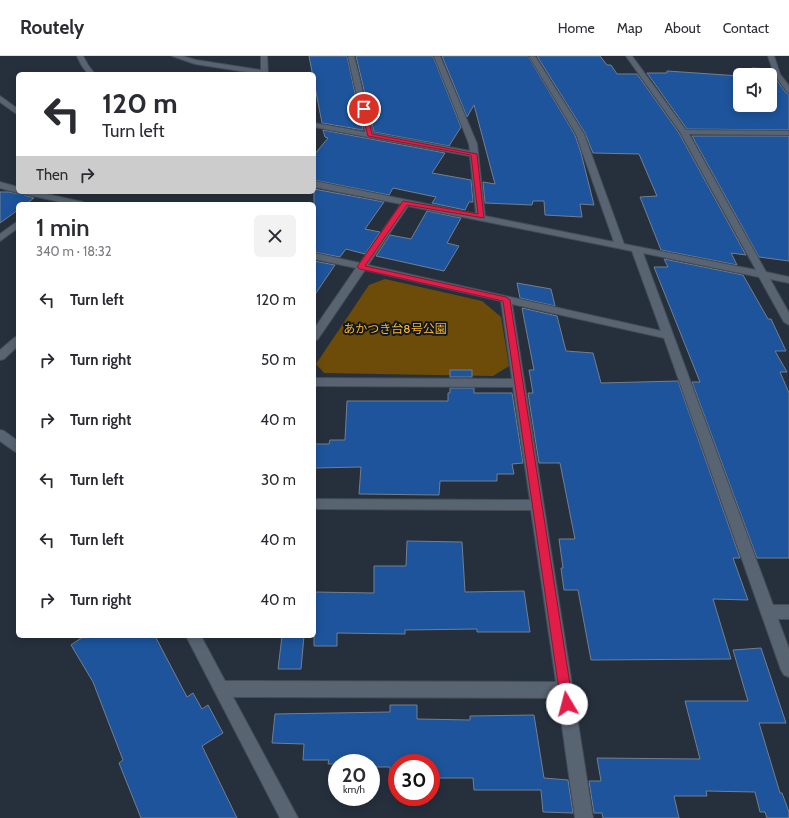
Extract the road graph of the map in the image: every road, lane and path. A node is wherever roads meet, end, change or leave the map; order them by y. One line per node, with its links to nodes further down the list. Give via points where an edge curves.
1 (80, 56): 9 (street)
2 (175, 56): 10 (street)
3 (264, 56): 11 (street)
4 (351, 56): 18 (street)
5 (437, 56): 19 (street, via 473,144)
6 (532, 56): 32 (street, via 580,134)
7 (629, 56): 16 (street)
8 (770, 56): 12 (street, via 776,74)
9 (90, 72)
10 (253, 72)
11 (265, 72)
12 (789, 91)
13 (0, 98): 14 (street)
14 (16, 111)
15 (316, 125): 18 (street)
16 (684, 132): 17 (street); 36 (street)
17 (789, 133)
18 (370, 135): 19 (street)
19 (474, 154): 29 (street)
20 (316, 184): 28 (street)
21 (0, 185): 22 (street)
22 (16, 189)
23 (35, 194): 25 (street)
24 (57, 194): 25 (street)
25 (52, 198): 26 (street); 27 (street)
26 (47, 202)
27 (71, 202)
28 (406, 203): 29 (street); 35 (street)
29 (481, 217): 32 (street)
30 (16, 226): 31 (street)
31 (0, 238)
32 (620, 245): 33 (street)
33 (636, 248): 36 (street); 41 (street)
34 (316, 256): 35 (street)
35 (360, 267): 38 (street); 40 (street)
36 (764, 275): 37 (street); 39 (street)
37 (789, 280)
38 (506, 300): 41 (street); 45 (street)
39 (789, 322)
40 (316, 334)
41 (668, 336): 50 (street)
42 (16, 342): 43 (street)
43 (0, 356)
44 (316, 382): 45 (street)
45 (519, 382): 49 (street)
46 (0, 434): 47 (street)
47 (16, 446)
48 (316, 504): 49 (street)
49 (537, 505): 55 (street)
50 (768, 612): 51 (street); 53 (street)
51 (789, 612)
52 (194, 638): 54 (street)
53 (789, 670)
54 (222, 689): 55 (street); 56 (street)
55 (565, 690): 57 (street)
56 (289, 818)
57 (584, 818)

